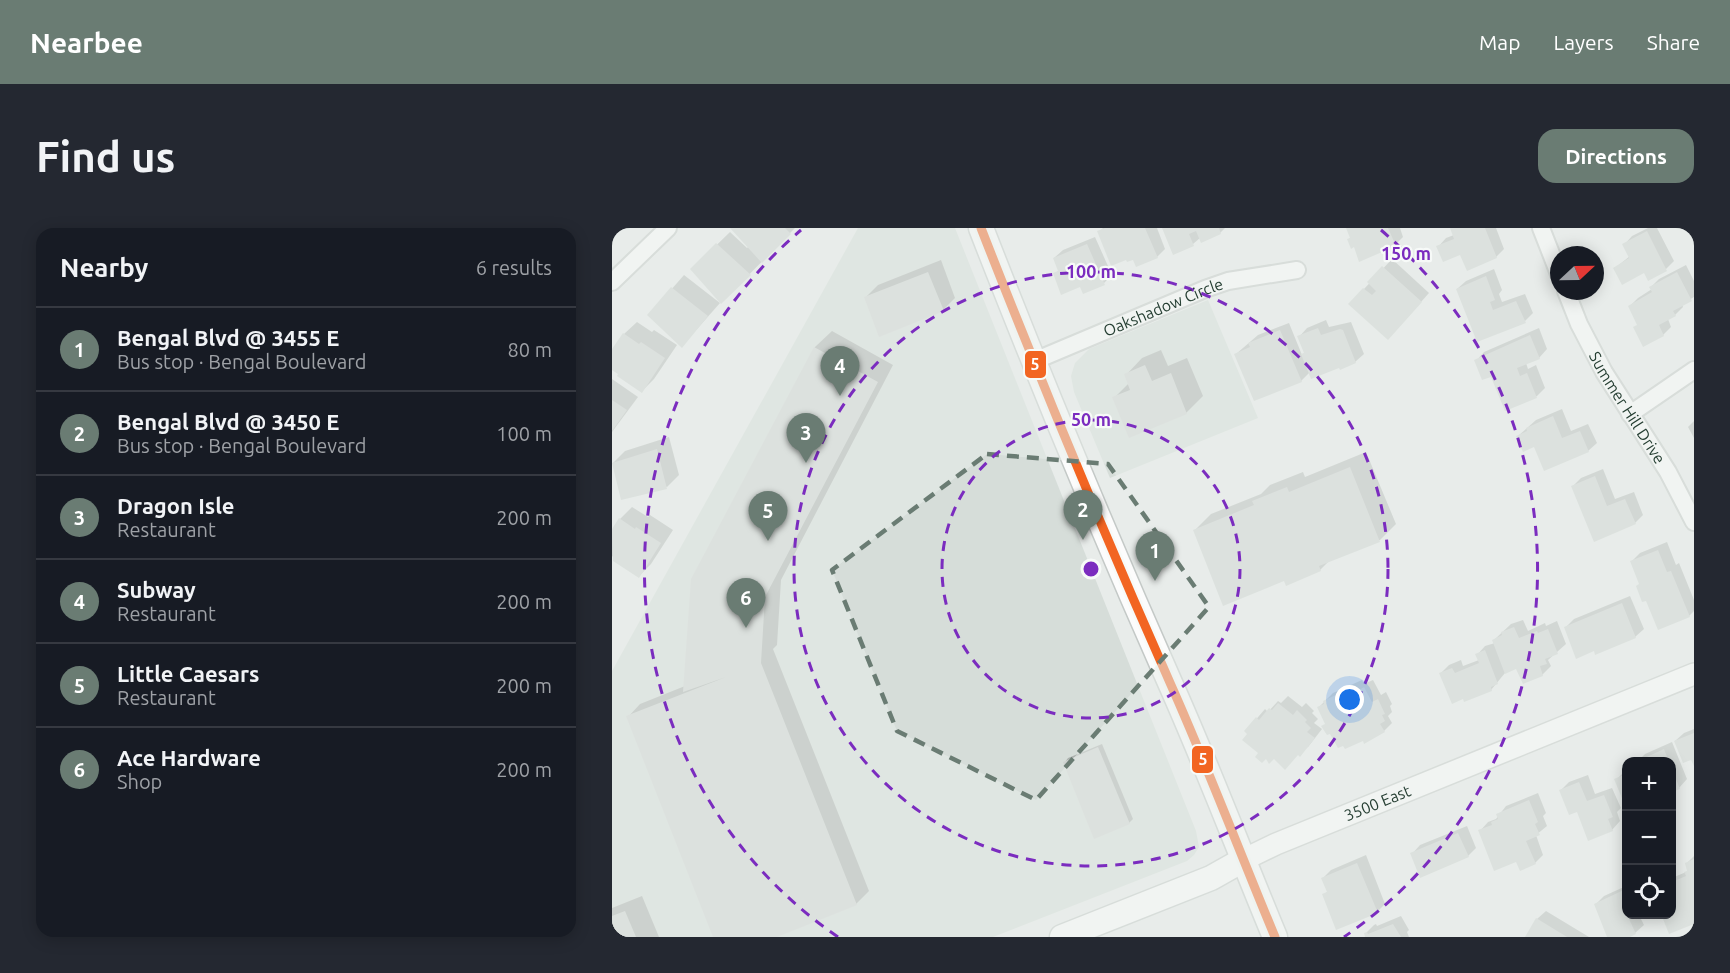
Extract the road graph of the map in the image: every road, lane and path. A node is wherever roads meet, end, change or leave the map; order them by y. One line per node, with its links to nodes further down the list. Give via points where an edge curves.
1 (668, 228): 6 (street)
2 (981, 228): 8 (main road)
3 (1540, 228): 4 (street)
4 (1550, 252)
5 (1297, 270): 8 (street, Oakshadow Circle, via 1205,289)
6 (612, 282)
7 (1570, 300): 10 (street, Summer Hill Drive, via 1604,372)
8 (1034, 361): 13 (main road)
9 (1694, 370): 10 (street)
10 (1630, 414): 11 (street, Summer Hill Drive, via 1668,472)
11 (1694, 522)
12 (1694, 674): 13 (street, 3500 East)
13 (1243, 860): 14 (main road, 3500 East, via 1211,878); 15 (main road)
14 (1062, 937)
15 (1275, 937)

